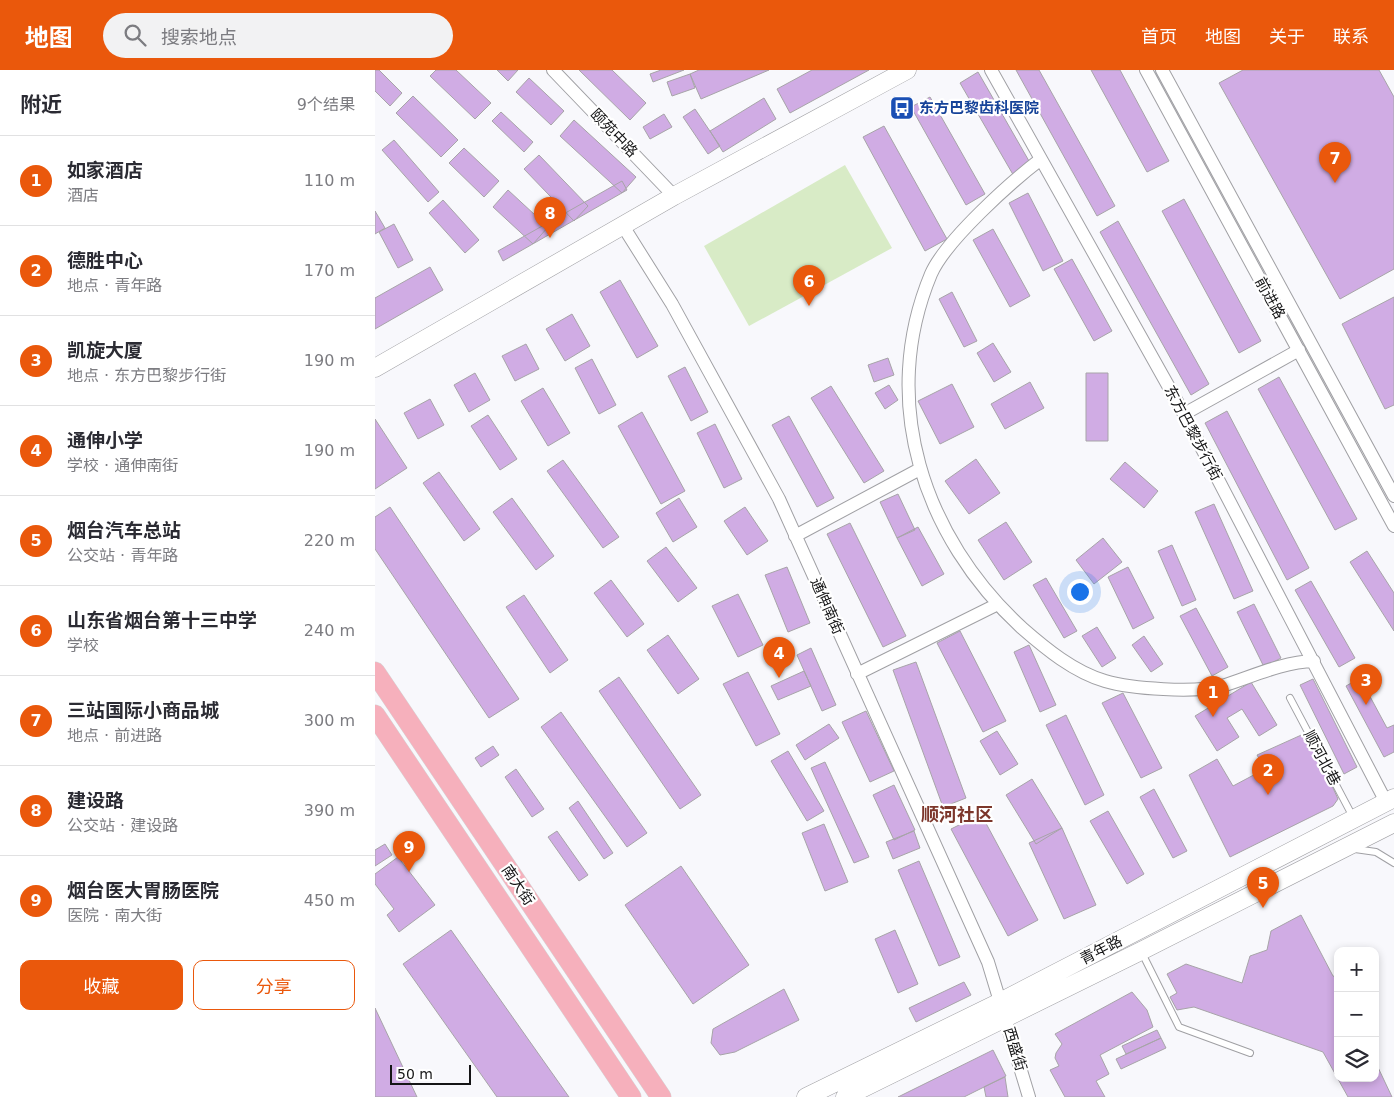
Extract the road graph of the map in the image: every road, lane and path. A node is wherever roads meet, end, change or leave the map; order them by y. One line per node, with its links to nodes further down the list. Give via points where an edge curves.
1 (553, 70): 7 (street, 颐苑中路)
2 (907, 70): 7 (main road)
3 (991, 70): 6 (street, 东方巴黎步行街)
4 (1146, 70): 9 (street, 前进路)
5 (1162, 70): 13 (street, 前进路)
6 (1041, 159): 11 (street, 东方巴黎步行街); 12 (street, via 959,234 933,272 915,317 908,360 908,411)
7 (674, 196): 8 (main road)
8 (623, 226): 10 (main road); 15 (street, 通伸南街, via 672,304 779,499)
9 (1299, 350): 11 (street); 14 (street, 前进路)
10 (375, 368)
11 (1184, 414): 17 (street, 东方巴黎步行街)
12 (920, 469): 15 (street); 16 (street, via 949,536 978,581)
13 (1394, 496)
14 (1394, 526)
15 (795, 536): 19 (street, 通伸南街)
16 (998, 604): 17 (street, via 1040,644 1079,671 1132,687 1178,689 1219,686); 19 (street)
17 (1313, 661): 22 (street, 东方巴黎步行街)
18 (375, 672): 31 (main road, 南大街)
19 (857, 674): 28 (street, 通伸南街, via 987,962)
20 (1289, 698): 23 (lane, 顺河北巷)
21 (375, 715): 30 (main road, 南大街)
22 (1390, 800): 23 (main road, 青年路)
23 (1354, 818): 28 (main road, 青年路)
24 (1394, 823): 25 (main road, 青年路)
25 (1341, 848): 26 (lane, via 1376,852); 27 (main road, 青年路)
26 (1394, 863)
27 (1141, 951): 28 (main road, 青年路); 29 (lane, via 1179,1028)
28 (1002, 1010): 32 (main road, 青年路); 33 (main road, 青年路); 34 (street, 西盛街)
29 (1250, 1053)
30 (631, 1097)
31 (661, 1097)
32 (805, 1097)
33 (845, 1097)
34 (1029, 1097)

